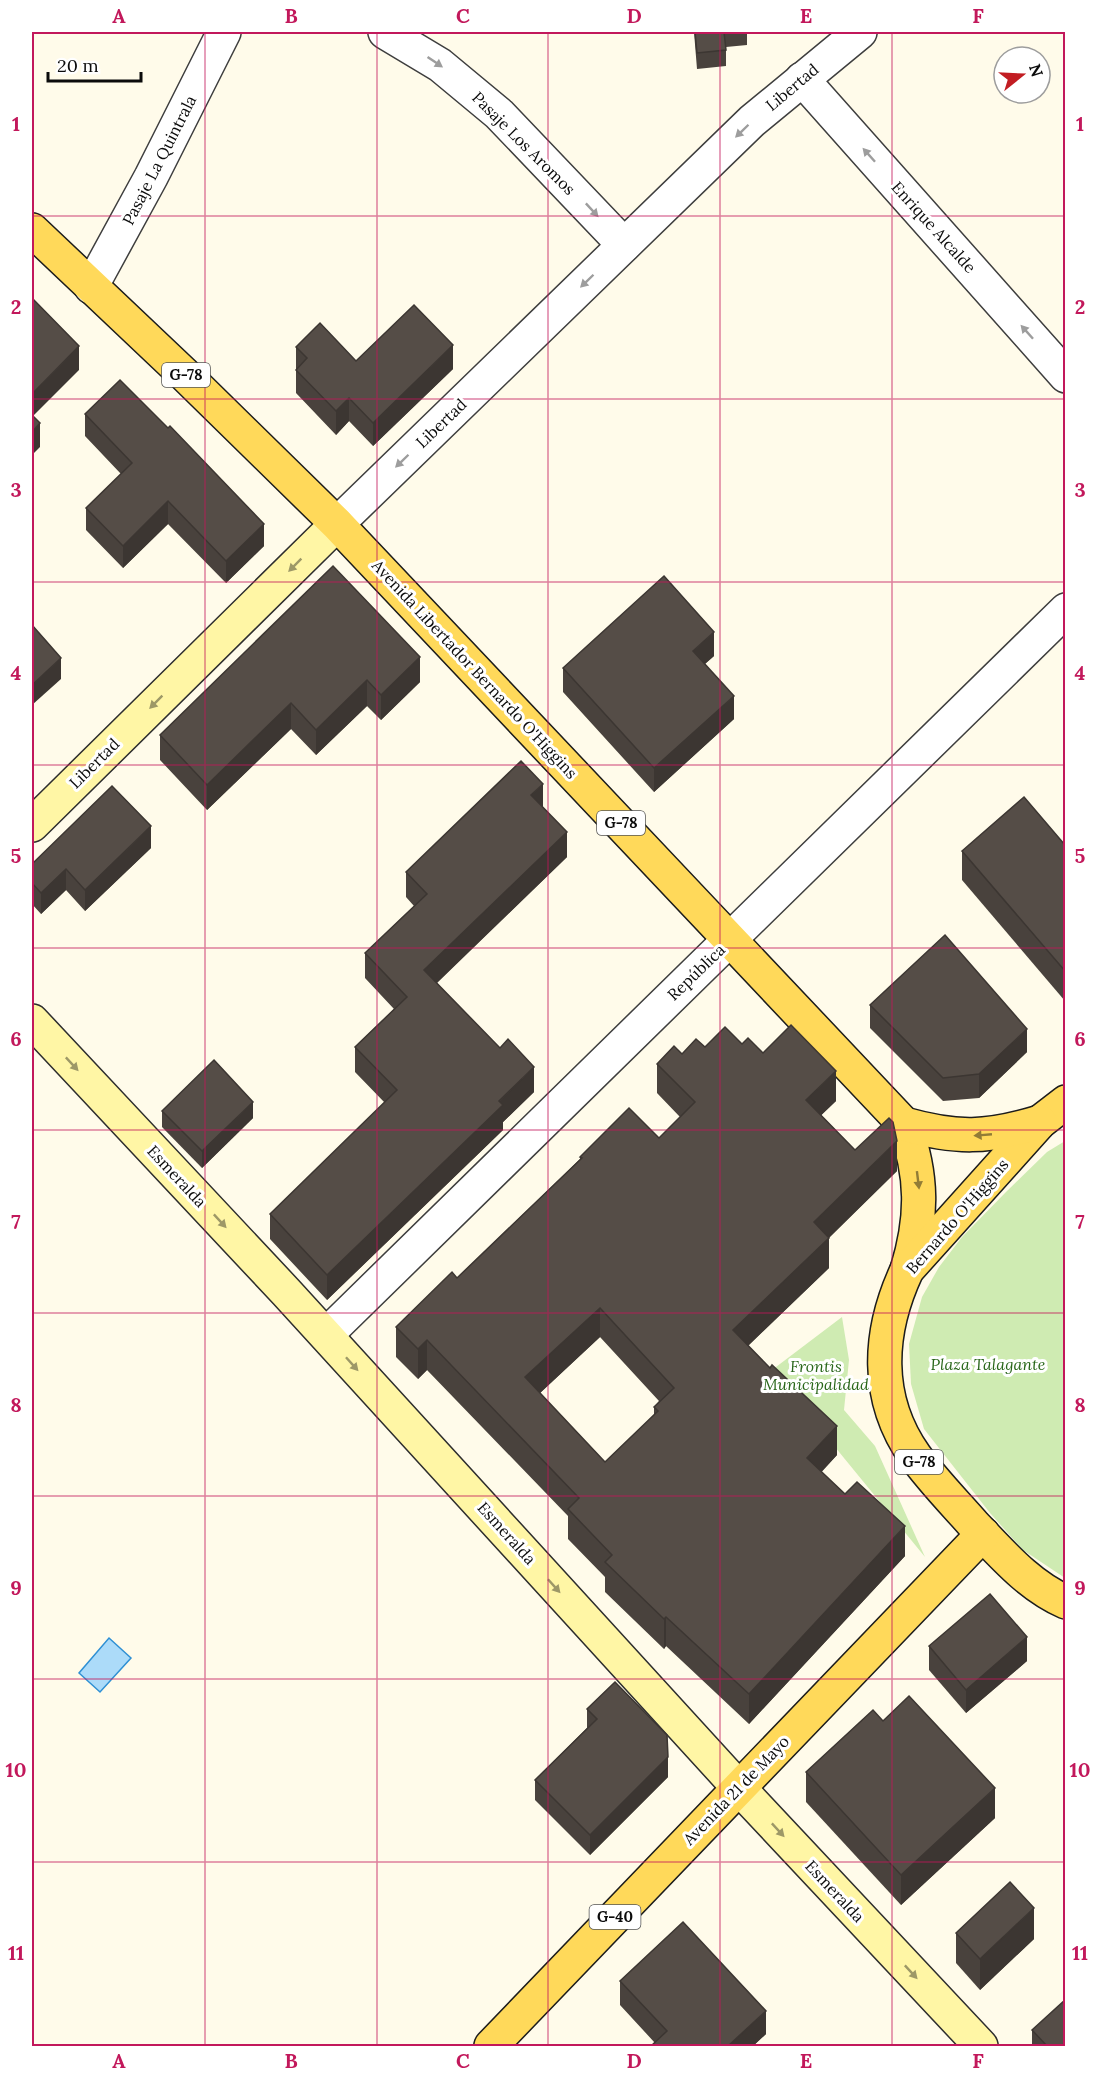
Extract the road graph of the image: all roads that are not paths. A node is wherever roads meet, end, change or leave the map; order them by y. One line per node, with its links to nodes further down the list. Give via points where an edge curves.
1 (224, 32): 7 (street, Pasaje La Quintrala)
2 (385, 32): 6 (street, Pasaje Los Aromos, one-way to 6, via 440,65 499,114)
3 (860, 32): 4 (street, Libertad)
4 (802, 79): 6 (street, Libertad, one-way to 6, via 752,121); 8 (street, Enrique Alcalde, one-way to 4)
5 (32, 230): 7 (main road, Avenida Libertador Bernardo O'Higgins / G-78)
6 (624, 245): 9 (street, Libertad, one-way to 9)
7 (92, 287): 9 (main road, Avenida Libertador Bernardo O'Higgins / G-78)
8 (1065, 376)
9 (337, 524): 11 (main road, Libertad, one-way to 11); 12 (main road, Avenida Libertador Bernardo O'Higgins / G-78)
10 (1065, 610): 12 (street, República)
11 (32, 825)
12 (730, 939): 16 (main road, Avenida Libertador Bernardo O'Higgins / G-78); 18 (street, República)
13 (32, 1021): 18 (main road, Esmeralda, one-way to 18)
14 (1065, 1102): 15 (main road, Bernardo O'Higgins / G-78)
15 (1040, 1122): 16 (main road, G-78, one-way to 16, via 995,1134 965,1136); 17 (main road, Bernardo O'Higgins / G-78)
16 (904, 1124): 17 (main road, Avenida Libertador Bernardo O'Higgins / G-78, one-way to 17, via 919,1186 919,1215)
17 (907, 1270): 19 (main road, Bernardo O'Higgins / G-78, via 891,1310 884,1344 892,1410 914,1455)
18 (326, 1335): 21 (main road, Esmeralda, one-way to 21)
19 (983, 1534): 20 (main road, Bernardo O'Higgins / G-78, via 1037,1586); 21 (main road, Avenida 21 de Mayo / G-40)
20 (1065, 1602)
21 (738, 1787): 22 (main road, Avenida 21 de Mayo / G-40); 23 (main road, Esmeralda, one-way to 23)
22 (491, 2046)
23 (981, 2046)

